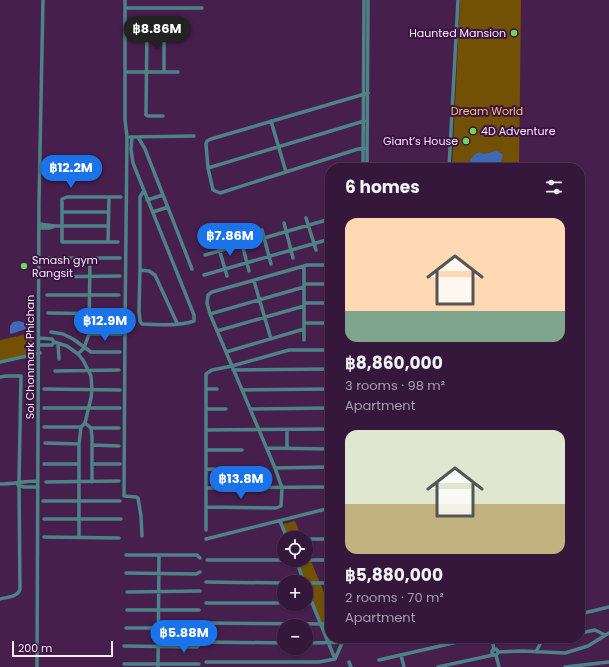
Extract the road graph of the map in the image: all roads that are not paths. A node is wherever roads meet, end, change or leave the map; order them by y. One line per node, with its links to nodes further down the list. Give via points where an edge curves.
1 (43, 0): 43 (street, Soi Chonmark Phichan)
2 (125, 0): 6 (street)
3 (364, 0): 10 (street)
4 (368, 0): 10 (street)
5 (458, 0): 27 (street)
6 (125, 8): 7 (street); 11 (street)
7 (202, 8)
8 (147, 25): 9 (street)
9 (147, 30): 12 (street); 13 (street, via 164,31)
10 (366, 70): 15 (street)
11 (125, 72): 12 (street); 20 (street)
12 (146, 72): 13 (street); 16 (street, via 146,114)
13 (164, 72): 14 (street)
14 (178, 72)
15 (366, 94): 17 (street); 18 (street)
16 (163, 116)
17 (271, 121): 23 (street); 28 (street, via 207,141)
18 (366, 121): 23 (street); 24 (street)
19 (194, 136): 22 (street)
20 (127, 137): 21 (street); 181 (street, via 124,496 138,498)
21 (132, 137): 22 (street); 30 (street, via 133,163)
22 (138, 137): 31 (street)
23 (279, 146): 28 (street); 29 (street)
24 (365, 148): 25 (street); 26 (street); 29 (street)
25 (364, 163)
26 (366, 163)
27 (449, 163)
28 (208, 168): 29 (street, via 213,190 220,193)
29 (286, 172)
30 (143, 192): 34 (street); 70 (street, via 140,197)
31 (163, 195): 34 (street); 35 (street)
32 (109, 197): 33 (street); 36 (street, via 64,197); 37 (street)
33 (121, 197)
34 (147, 200): 38 (street)
35 (168, 207): 38 (street); 71 (street)
36 (62, 212): 37 (street); 44 (street)
37 (109, 212): 45 (street)
38 (153, 212): 94 (street, via 194,317 194,321)
39 (306, 218): 42 (street)
40 (325, 220): 42 (street)
41 (284, 223): 47 (street)
42 (308, 225): 47 (street); 55 (street)
43 (39, 226): 44 (street); 100 (street, Soi Chonmark Phichan)
44 (62, 226): 45 (street); 51 (street, via 62,242)
45 (108, 226): 51 (street)
46 (262, 230): 49 (street)
47 (286, 232): 49 (street); 57 (street)
48 (240, 236): 54 (street)
49 (264, 238): 54 (street); 60 (street)
50 (325, 241): 55 (street)
51 (108, 242): 52 (street)
52 (118, 242)
53 (218, 242): 56 (street)
54 (242, 244): 56 (street); 65 (street)
55 (314, 244): 57 (street); 58 (street)
56 (220, 250): 59 (street); 69 (street)
57 (292, 250): 60 (street); 63 (street)
58 (316, 250)
59 (204, 255)
60 (269, 256): 65 (street); 66 (street)
61 (46, 258): 64 (street)
62 (120, 258): 64 (street)
63 (293, 258)
64 (90, 259): 77 (street)
65 (247, 263): 69 (street); 72 (street)
66 (271, 264)
67 (325, 265): 68 (street)
68 (304, 266): 78 (street); 80 (street)
69 (225, 269): 73 (street); 76 (street)
70 (140, 270): 94 (street, via 155,275); 94 (street, via 139,311 142,324)
71 (192, 270)
72 (249, 271)
73 (204, 274)
74 (45, 276): 77 (street)
75 (120, 276): 77 (street)
76 (227, 276)
77 (90, 277): 83 (street)
78 (254, 281): 84 (street); 90 (street, via 210,293 207,303)
79 (325, 284): 80 (street)
80 (304, 286): 84 (street); 86 (street)
81 (119, 294): 83 (street)
82 (47, 295): 83 (street)
83 (90, 295): 88 (street)
84 (259, 300): 90 (street); 91 (street)
85 (325, 303): 86 (street)
86 (304, 305): 91 (street); 92 (street)
87 (48, 313): 88 (street)
88 (90, 314): 89 (street); 98 (street)
89 (120, 314)
90 (210, 314): 96 (street)
91 (264, 317): 96 (street); 101 (street)
92 (304, 323): 93 (street); 95 (street)
93 (325, 323)
94 (177, 324)
95 (304, 329): 101 (street); 102 (street)
96 (217, 331): 108 (street)
97 (51, 332): 105 (street, via 68,336)
98 (89, 334): 99 (street); 105 (street)
99 (121, 334)
100 (39, 338): 103 (street, via 52,339); 104 (street, Soi Chonmark Phichan)
101 (271, 339): 108 (street)
102 (304, 340)
103 (56, 343): 104 (street); 110 (street, via 67,346); 111 (street)
104 (40, 345): 109 (street, Soi Chonmark Phichan)
105 (84, 348): 107 (street, via 91,352); 110 (street)
106 (325, 350): 113 (street, via 289,350)
107 (120, 352)
108 (226, 352): 113 (street)
109 (40, 353): 112 (street); 159 (street, Soi Chonmark Phichan)
110 (78, 354): 117 (street)
111 (59, 359)
112 (0, 362)
113 (232, 368): 114 (street); 120 (street, via 208,372); 125 (street)
114 (325, 369)
115 (119, 370): 117 (street)
116 (55, 371): 117 (street)
117 (89, 371): 123 (street)
118 (0, 378): 165 (street, via 21,376)
119 (44, 389): 123 (street)
120 (206, 389): 121 (street); 130 (street)
121 (217, 389)
122 (325, 389): 125 (street)
123 (92, 390): 124 (street); 127 (street)
124 (120, 390)
125 (242, 390): 132 (street)
126 (44, 408): 127 (street)
127 (88, 408): 128 (street); 133 (street)
128 (120, 408)
129 (325, 408): 132 (street)
130 (206, 409): 131 (street); 140 (street)
131 (226, 409)
132 (250, 409): 138 (street)
133 (85, 423): 135 (street); 136 (street)
134 (44, 427): 135 (street)
135 (81, 427): 143 (street)
136 (91, 428): 137 (street); 144 (street)
137 (119, 428)
138 (258, 429): 139 (street); 140 (street); 146 (street)
139 (325, 429)
140 (206, 430): 149 (street)
141 (288, 432): 147 (street)
142 (45, 443): 143 (street)
143 (79, 444): 152 (street)
144 (92, 445): 145 (street); 153 (street)
145 (120, 446)
146 (267, 448): 147 (street); 156 (street)
147 (288, 448): 148 (street)
148 (325, 449)
149 (206, 450): 150 (street); 157 (street)
150 (242, 450)
151 (44, 464): 152 (street)
152 (79, 464): 162 (street)
153 (92, 464): 154 (street); 163 (street)
154 (120, 464)
155 (325, 467): 156 (street)
156 (275, 468): 168 (street)
157 (206, 470): 158 (street); 167 (street)
158 (250, 470)
159 (38, 481): 165 (street); 166 (street, Soi Chonmark Phichan)
160 (119, 481): 163 (street)
161 (46, 482): 162 (street)
162 (79, 482): 163 (street); 171 (street)
163 (92, 482)
164 (0, 484): 165 (street)
165 (19, 484): 166 (street); 205 (street, via 20,589 15,596)
166 (38, 488): 245 (street, Soi Chonmark Phichan)
167 (206, 488): 168 (street); 173 (street)
168 (282, 488): 169 (street); 173 (street, via 282,502 279,508)
169 (325, 488)
170 (43, 500): 171 (street)
171 (78, 501): 172 (street); 175 (street)
172 (120, 501)
173 (206, 507): 179 (street)
174 (325, 509): 178 (street)
175 (80, 518): 176 (street); 177 (street); 183 (street)
176 (44, 519)
177 (121, 519)
178 (280, 521): 180 (street); 187 (street)
179 (206, 530)
180 (284, 531)
181 (142, 536)
182 (44, 537): 183 (street)
183 (79, 537): 184 (street)
184 (119, 538)
185 (313, 539): 186 (street)
186 (325, 539)
187 (206, 540)
188 (126, 555): 189 (street)
189 (159, 555): 190 (street, via 197,555); 197 (street)
190 (200, 558)
191 (207, 560): 192 (street)
192 (277, 560)
193 (313, 560): 194 (street)
194 (325, 560)
195 (200, 572): 197 (street)
196 (126, 573): 197 (street)
197 (159, 574): 202 (street)
198 (206, 582): 200 (street)
199 (313, 582): 201 (street)
200 (277, 583)
201 (325, 583)
202 (159, 591): 203 (street); 204 (street); 211 (street)
203 (200, 591)
204 (127, 592)
205 (0, 599)
206 (206, 603): 207 (street)
207 (277, 603)
208 (313, 605): 215 (street)
209 (609, 607): 213 (street)
210 (127, 610): 211 (street)
211 (159, 610): 212 (street); 218 (street)
212 (199, 610)
213 (585, 613)
214 (206, 623): 215 (street)
215 (321, 623): 216 (street); 221 (street)
216 (325, 623)
217 (126, 628): 218 (street)
218 (158, 628): 219 (street); 234 (street)
219 (200, 629)
220 (585, 632): 222 (street, via 595,630)
221 (325, 634)
222 (607, 634): 235 (street, via 588,646 571,652)
223 (205, 642): 224 (street)
224 (277, 643)
225 (313, 643): 226 (street)
226 (328, 643): 232 (street); 238 (street)
227 (350, 643): 232 (street)
228 (453, 643): 237 (street)
229 (493, 643): 236 (street, via 494,650 497,650)
230 (540, 643): 235 (street)
231 (200, 644): 234 (street)
232 (342, 644): 238 (street)
233 (124, 646): 234 (street)
234 (158, 646): 244 (street)
235 (536, 652): 236 (street)
236 (496, 654): 249 (street); 250 (street)
237 (401, 655): 239 (street); 248 (street)
238 (335, 659): 246 (street, via 319,662 208,662)
239 (379, 660)
240 (349, 662): 247 (street)
241 (609, 662): 251 (street)
242 (124, 664): 244 (street)
243 (199, 664): 244 (street)
244 (158, 666)
245 (37, 667)
246 (209, 667)
247 (351, 667)
248 (404, 667)
249 (438, 667)
250 (499, 667)
251 (565, 667)

